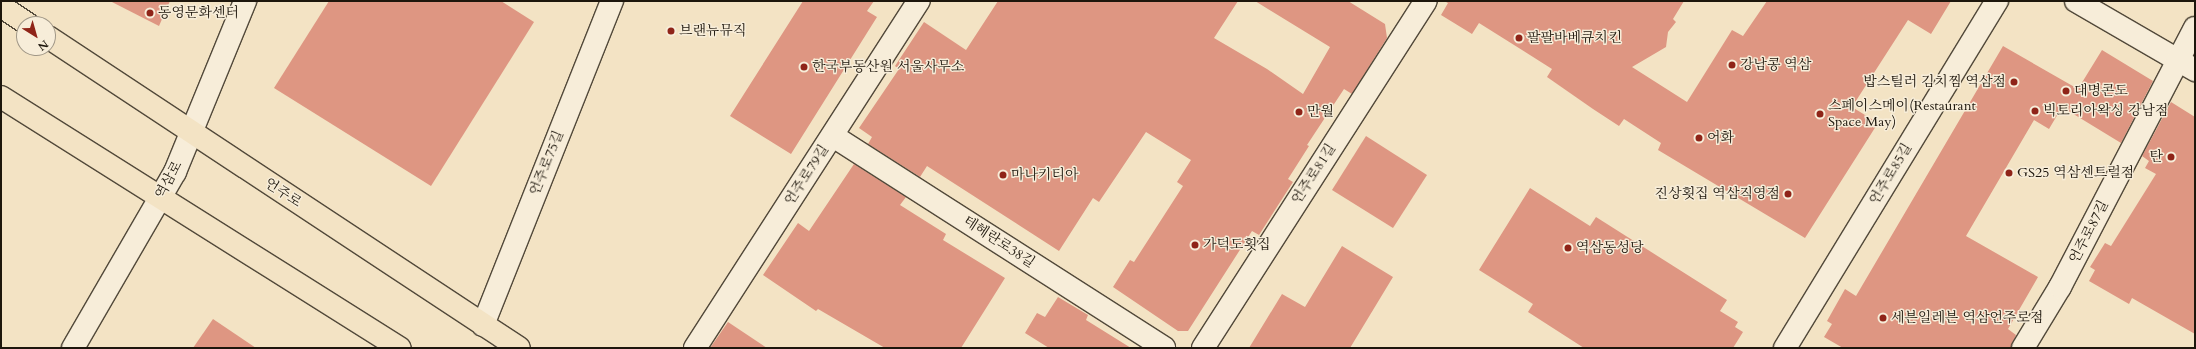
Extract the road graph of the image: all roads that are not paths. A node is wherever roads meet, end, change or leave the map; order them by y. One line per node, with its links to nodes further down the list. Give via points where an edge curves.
1 (245, 1): 13 (street, 역삼로)
2 (612, 1): 16 (street, 언주로75길)
3 (919, 1): 14 (street, 언주로79길)
4 (1426, 1): 22 (street, 언주로81길)
5 (1997, 1): 23 (street, 언주로85길)
6 (2076, 1): 11 (street)
7 (1, 6): 8 (main road)
8 (16, 16)
9 (2195, 28): 11 (street, 언주로87길)
10 (56, 42): 13 (main road, 언주로)
11 (2186, 65): 24 (street, 언주로87길)
12 (1, 97): 15 (main road)
13 (192, 133): 15 (street, 역삼로); 16 (main road, 언주로)
14 (833, 136): 20 (street, 언주로79길); 21 (street, 테헤란로38길)
15 (160, 199): 17 (street, 역삼로); 18 (main road)
16 (483, 325): 19 (main road, 언주로)
17 (73, 348)
18 (400, 348)
19 (519, 348)
20 (695, 348)
21 (1164, 348)
22 (1203, 348)
23 (1785, 348)
24 (2023, 348)

